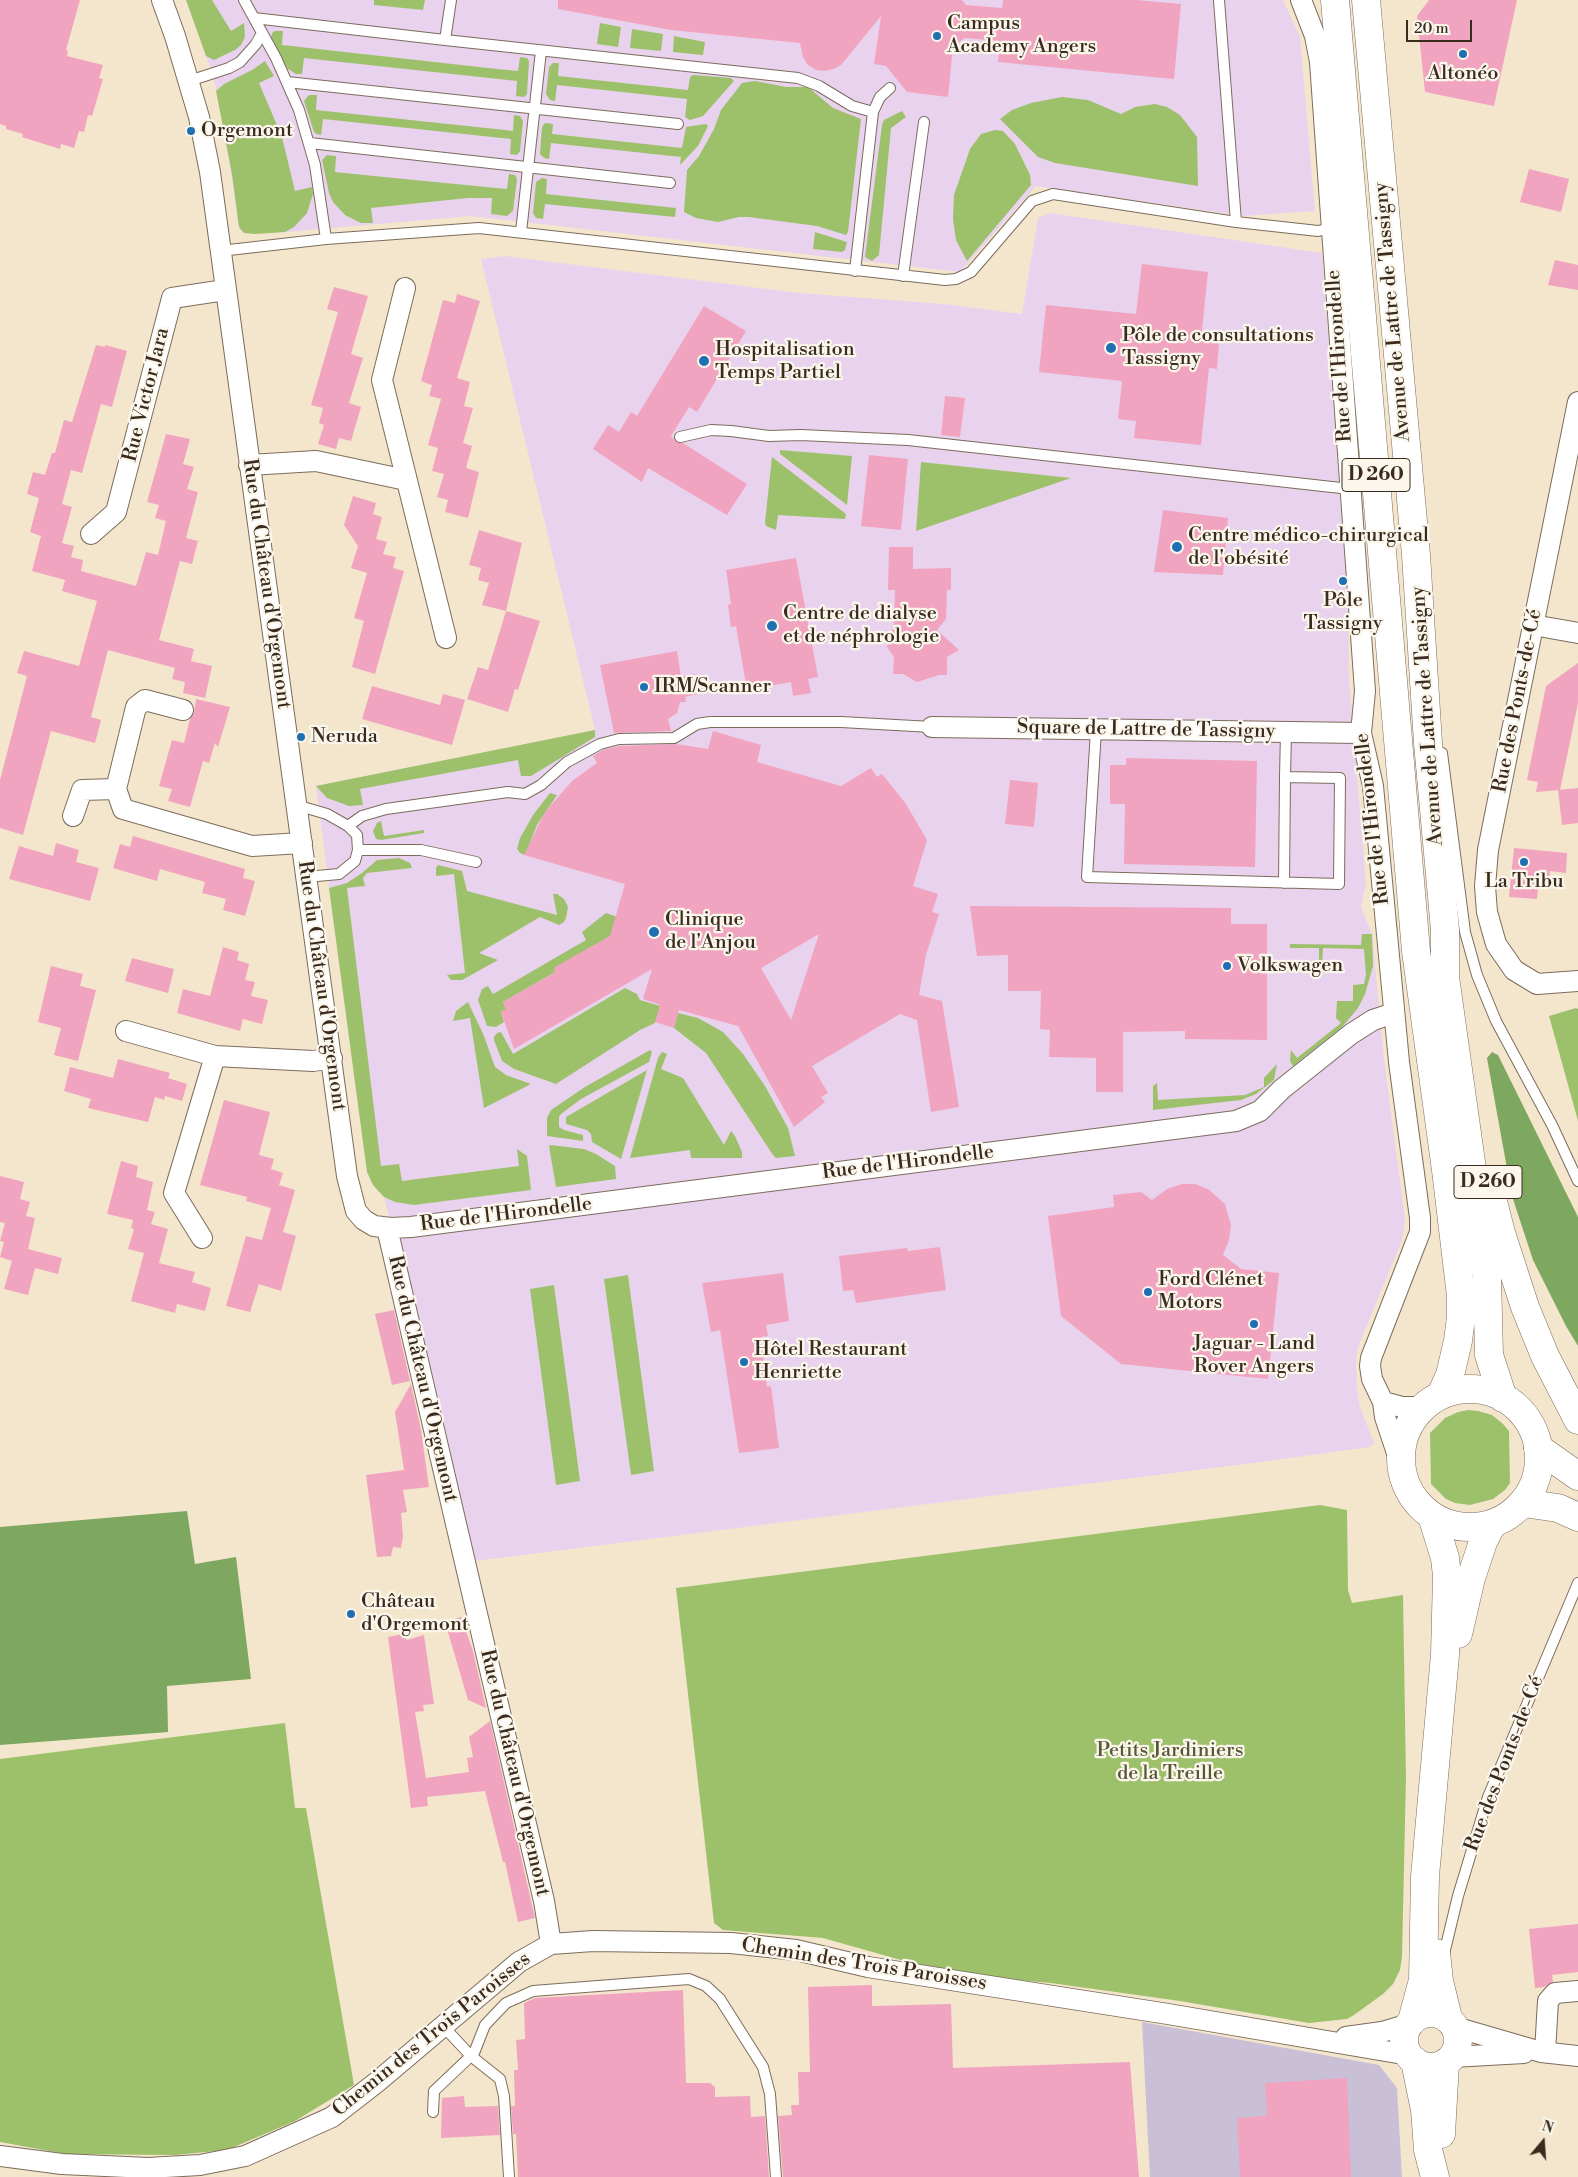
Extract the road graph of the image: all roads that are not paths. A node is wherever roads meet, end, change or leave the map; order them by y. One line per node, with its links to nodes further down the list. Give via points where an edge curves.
1 (162, 0): 12 (street, Rue du Château d'Orgemont)
2 (244, 0): 8 (lane)
3 (451, 0): 10 (lane)
4 (1219, 0): 22 (lane)
5 (1301, 0): 23 (street, Rue de l'Hirondelle, via 1315,36 1320,62)
6 (1335, 0): 68 (main road, Avenue de Lattre de Tassigny / D 260, via 1416,951 1461,1296 1458,1341 1450,1375)
7 (1366, 0): 37 (main road, Avenue de Lattre de Tassigny / D 260)
8 (254, 18): 9 (lane); 10 (lane)
9 (262, 33): 12 (lane, via 240,62); 13 (lane)
10 (445, 40): 11 (lane)
11 (541, 51): 15 (lane); 16 (lane, via 798,78 819,86 852,106)
12 (189, 80): 26 (street, Rue du Château d'Orgemont, via 210,172)
13 (287, 82): 15 (lane); 19 (lane)
14 (890, 88): 16 (lane, via 880,97)
15 (534, 108): 18 (lane); 20 (lane)
16 (873, 112): 27 (lane)
17 (924, 122): 28 (lane)
18 (678, 124)
19 (310, 143): 20 (lane); 25 (lane)
20 (528, 167): 21 (lane); 24 (lane)
21 (670, 183)
22 (1236, 222): 23 (lane, via 1318,230); 28 (lane, via 1053,194 1032,201 976,267 964,276 945,280)
23 (1331, 228): 35 (street, Rue de l'Hirondelle)
24 (521, 232): 25 (lane, via 479,228); 27 (lane)
25 (326, 239): 26 (lane)
26 (220, 251): 30 (street, Rue du Château d'Orgemont)
27 (855, 270): 28 (lane)
28 (903, 276)
29 (405, 288): 34 (street, via 382,380)
30 (225, 290): 33 (street, Rue du Château d'Orgemont); 36 (street, Rue Victor Jara, via 172,298 116,512)
31 (1578, 402): 38 (street, Rue des Ponts-de-Cé)
32 (680, 437): 35 (lane, via 711,430 769,436 908,440)
33 (249, 465): 34 (street, via 316,461); 50 (street, Rue du Château d'Orgemont)
34 (406, 480): 40 (street)
35 (1350, 489): 46 (street, Rue de l'Hirondelle, via 1365,691)
36 (92, 534)
37 (1416, 555): 42 (lane); 58 (main road, Avenue de Lattre de Tassigny / D 260, via 1428,743)
38 (1534, 625): 39 (street); 59 (street, Rue des Ponts-de-Cé, via 1488,850 1487,912 1496,944 1514,970 1537,984)
39 (1578, 633)
40 (446, 638)
41 (183, 710): 49 (street, via 145,700 136,707)
42 (1437, 711)
43 (932, 727): 44 (street, Square de Lattre de Tassigny); 52 (lane, via 769,721 697,724 674,738 619,739 600,744 567,762 542,785 525,794 508,792 386,809 362,816)
44 (1096, 730): 45 (street, Square de Lattre de Tassigny); 57 (lane, via 1087,878)
45 (1286, 732): 46 (street, Square de Lattre de Tassigny); 48 (lane)
46 (1361, 734): 60 (street, Rue de l'Hirondelle, via 1373,786)
47 (1440, 741): 64 (lane, via 1465,932 1476,975 1496,1021)
48 (1285, 777): 57 (lane); 57 (lane, via 1340,778 1340,874 1339,884)
49 (116, 789): 51 (street, via 82,790); 53 (street, via 123,809 252,846)
50 (296, 805): 52 (lane, via 327,814); 53 (street, Rue du Château d'Orgemont)
51 (73, 816)
52 (348, 826): 54 (lane, via 357,835)
53 (302, 843): 56 (street, Rue du Château d'Orgemont)
54 (358, 850): 55 (lane, via 421,850); 56 (lane, via 355,861 339,874)
55 (476, 862)
56 (306, 877): 63 (street, Rue du Château d'Orgemont)
57 (1284, 883)
58 (1445, 930): 67 (main road, Avenue de Lattre de Tassigny / D 260, via 1445,977 1487,1276 1490,1356); 70 (main road, D 260, via 1458,976 1482,1153 1501,1232 1534,1331)
59 (1578, 981)
60 (1394, 1013): 65 (street, Rue de l'Hirondelle, via 1373,1020 1351,1034 1282,1089 1260,1111 1236,1121); 69 (street, Rue de l'Hirondelle, via 1421,1225 1370,1358 1372,1379)
61 (126, 1031): 62 (street)
62 (215, 1056): 63 (street, via 313,1061); 66 (street, via 174,1193)
63 (332, 1058): 65 (street, Rue du Château d'Orgemont, via 352,1200 364,1220)
64 (1578, 1180)
65 (387, 1228): 79 (street, Rue du Château d'Orgemont, via 544,1901)
66 (202, 1238)
67 (1503, 1398): 68 (main road, via 1472,1389 1456,1390); 71 (main road, via 1527,1419)
68 (1432, 1401): 69 (street, via 1402,1407); 72 (main road, via 1409,1424)
69 (1383, 1402): 72 (street, Rue de l'Hirondelle)
70 (1578, 1420)
71 (1538, 1448): 73 (main road); 74 (main road, via 1538,1473)
72 (1401, 1464): 75 (main road, via 1413,1497)
73 (1578, 1476)
74 (1523, 1503): 76 (main road, via 1558,1508); 77 (main road)
75 (1432, 1516): 77 (main road, via 1451,1525 1465,1527); 82 (main road, via 1447,1576 1445,1655 1425,1876 1423,1980)
76 (1578, 1518)
77 (1492, 1524): 80 (main road, via 1471,1578 1457,1642 1434,1876)
78 (1578, 1583): 80 (lane, Rue des Ponts-de-Cé, via 1488,1797 1458,1896)
79 (551, 1944): 84 (street, Chemin des Trois Paroisses, via 518,1962); 85 (street, Chemin des Trois Paroisses, via 593,1941 731,1944 796,1950 868,1967)
80 (1439, 1978): 83 (main road)
81 (1578, 1991): 86 (street, via 1555,1993 1548,2001)
82 (1410, 2022): 83 (main road, via 1422,2014 1431,2013 1440,2014); 85 (street, Chemin des Trois Paroisses, via 1365,2035); 89 (main road, via 1404,2039)
83 (1452, 2023): 86 (street); 90 (main road, via 1458,2044)
84 (443, 2026): 87 (lane); 92 (street, Chemin des Trois Paroisses, via 332,2117 245,2156 200,2165 148,2168 62,2164)
85 (1314, 2039): 89 (street, Chemin des Trois Paroisses)
86 (1543, 2052): 88 (street); 90 (street)
87 (471, 2056): 91 (lane, via 434,2091); 93 (lane, via 500,2079); 94 (lane, via 485,2024 506,2003 533,1992 689,1979 706,1986 720,1999 762,2067 770,2094)
88 (1578, 2056)
89 (1412, 2058): 90 (main road, via 1430,2067); 95 (main road, via 1425,2110 1428,2150)
90 (1449, 2060): 95 (main road, via 1441,2112 1442,2149)
91 (433, 2112)
92 (0, 2156)
93 (509, 2177)
94 (776, 2177)
95 (1436, 2177)

